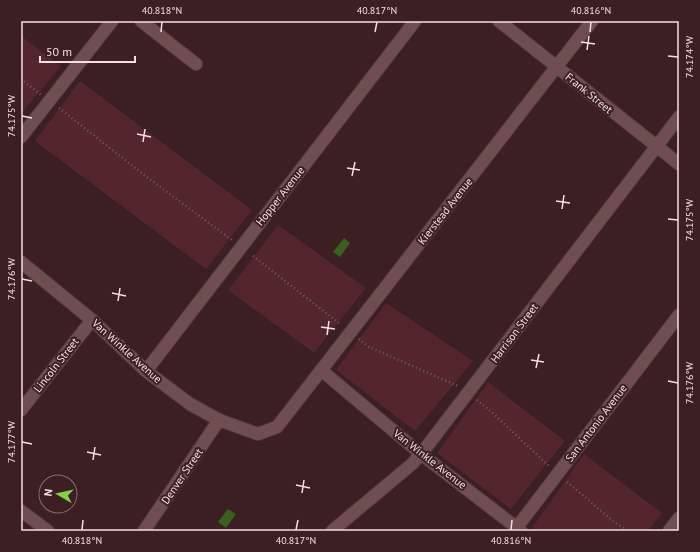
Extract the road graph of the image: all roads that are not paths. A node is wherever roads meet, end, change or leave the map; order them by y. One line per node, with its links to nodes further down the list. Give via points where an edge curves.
1 (112, 21): 9 (street)
2 (142, 21): 6 (street)
3 (415, 21): 16 (street, Hopper Avenue)
4 (499, 21): 7 (street, Frank Street)
5 (592, 21): 7 (street, Kierstead Avenue)
6 (196, 64)
7 (557, 67): 10 (street, Frank Street); 15 (street, Kierstead Avenue)
8 (679, 117): 10 (street, Harrison Street)
9 (21, 137)
10 (656, 146): 11 (street, Frank Street); 20 (street, Harrison Street)
11 (679, 164)
12 (21, 262): 14 (street, Van Winkle Avenue)
13 (679, 316): 23 (street, San Antonio Avenue)
14 (92, 320): 16 (street, Van Winkle Avenue); 18 (street, Lincoln Street)
15 (321, 370): 17 (street, Kierstead Avenue); 20 (street, Van Winkle Avenue)
16 (146, 371): 19 (street, Van Winkle Avenue, via 190,404)
17 (297, 401): 19 (street, Van Winkle Avenue, via 277,427 258,434)
18 (21, 410)
19 (219, 420): 25 (street, Denver Street)
20 (421, 454): 23 (street, Van Winkle Avenue); 26 (street, Harrison Street)
21 (21, 511): 24 (street)
22 (679, 518): 27 (street)
23 (517, 530)
24 (48, 531)
25 (144, 531)
26 (332, 531)
27 (669, 531)

